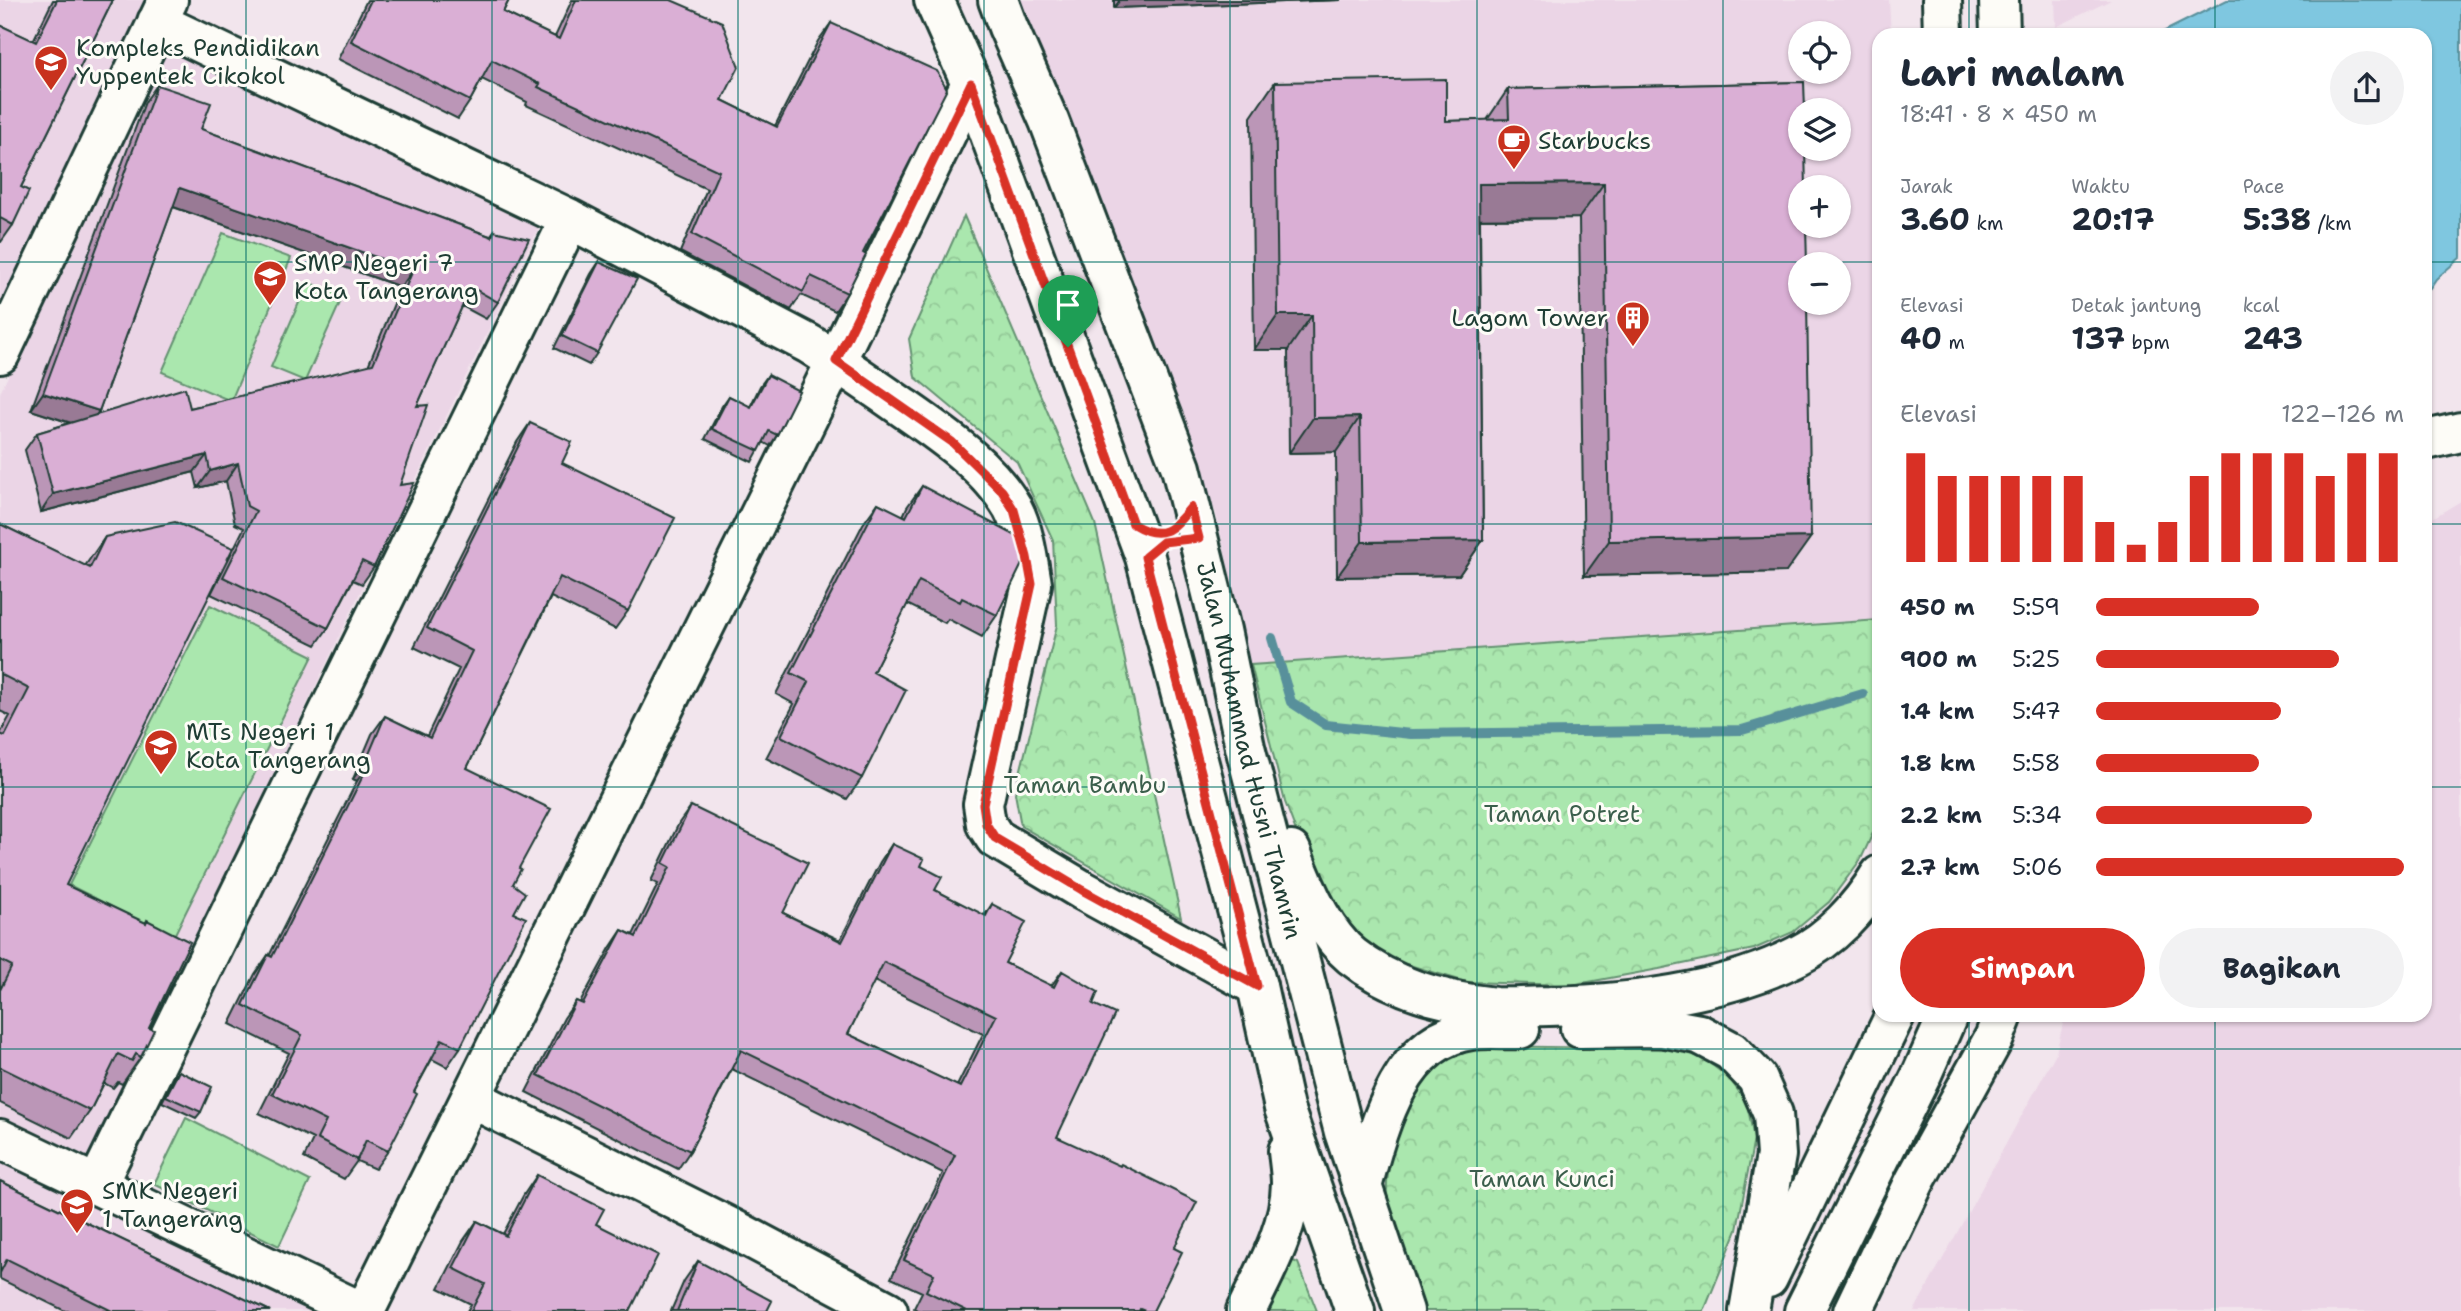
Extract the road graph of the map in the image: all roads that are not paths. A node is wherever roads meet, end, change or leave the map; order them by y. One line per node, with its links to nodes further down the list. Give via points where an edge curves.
1 (934, 0): 8 (main road, Jalan Muhammad Husni Thamrin)
2 (998, 0): 14 (main road, Jalan Muhammad Husni Thamrin, via 1098,248 1181,468)
3 (1942, 0): 6 (main road)
4 (1999, 0): 7 (main road)
5 (162, 11): 9 (main road); 10 (main road)
6 (1943, 28)
7 (2000, 28)
8 (971, 83): 11 (main road); 15 (main road, Jalan Muhammad Husni Thamrin)
9 (570, 219): 11 (main road); 25 (main road)
10 (0, 354)
11 (836, 361): 18 (main road, via 952,442 1002,491 1014,510 1032,584 983,804 986,824 995,838); 22 (main road)
12 (2461, 432): 13 (main road)
13 (2432, 439)
14 (1195, 522): 15 (main road, via 1163,542); 16 (main road, Jalan Muhammad Husni Thamrin)
15 (1139, 540): 18 (main road, Jalan Muhammad Husni Thamrin)
16 (1245, 747): 17 (main road, via 1295,864 1335,938 1351,955 1396,983 1462,1002 1498,1007 1602,1005 1738,980 1798,956 1836,929); 26 (main road, Jalan Muhammad Husni Thamrin)
17 (1872, 889)
18 (1257, 986): 23 (main road, Jalan Muhammad Husni Thamrin)
19 (1892, 1022): 32 (main road)
20 (1945, 1022): 33 (main road)
21 (2000, 1022): 34 (main road, via 1915,1181)
22 (471, 1098): 27 (main road); 28 (main road)
23 (1284, 1108): 29 (main road, via 1291,1183 1286,1218); 30 (main road, Jalan Muhammad Husni Thamrin)
24 (0, 1139): 25 (main road)
25 (97, 1185): 27 (main road)
26 (1362, 1187): 31 (main road, Jalan Muhammad Husni Thamrin); 32 (main road, via 1397,1084 1416,1059 1441,1041 1470,1030 1661,1027 1699,1034 1731,1051 1757,1079 1773,1114 1776,1155)
27 (362, 1311)
28 (888, 1311)
29 (1246, 1311)
30 (1355, 1311)
31 (1404, 1311)
32 (1751, 1311)
33 (1804, 1311)
34 (1853, 1311)

